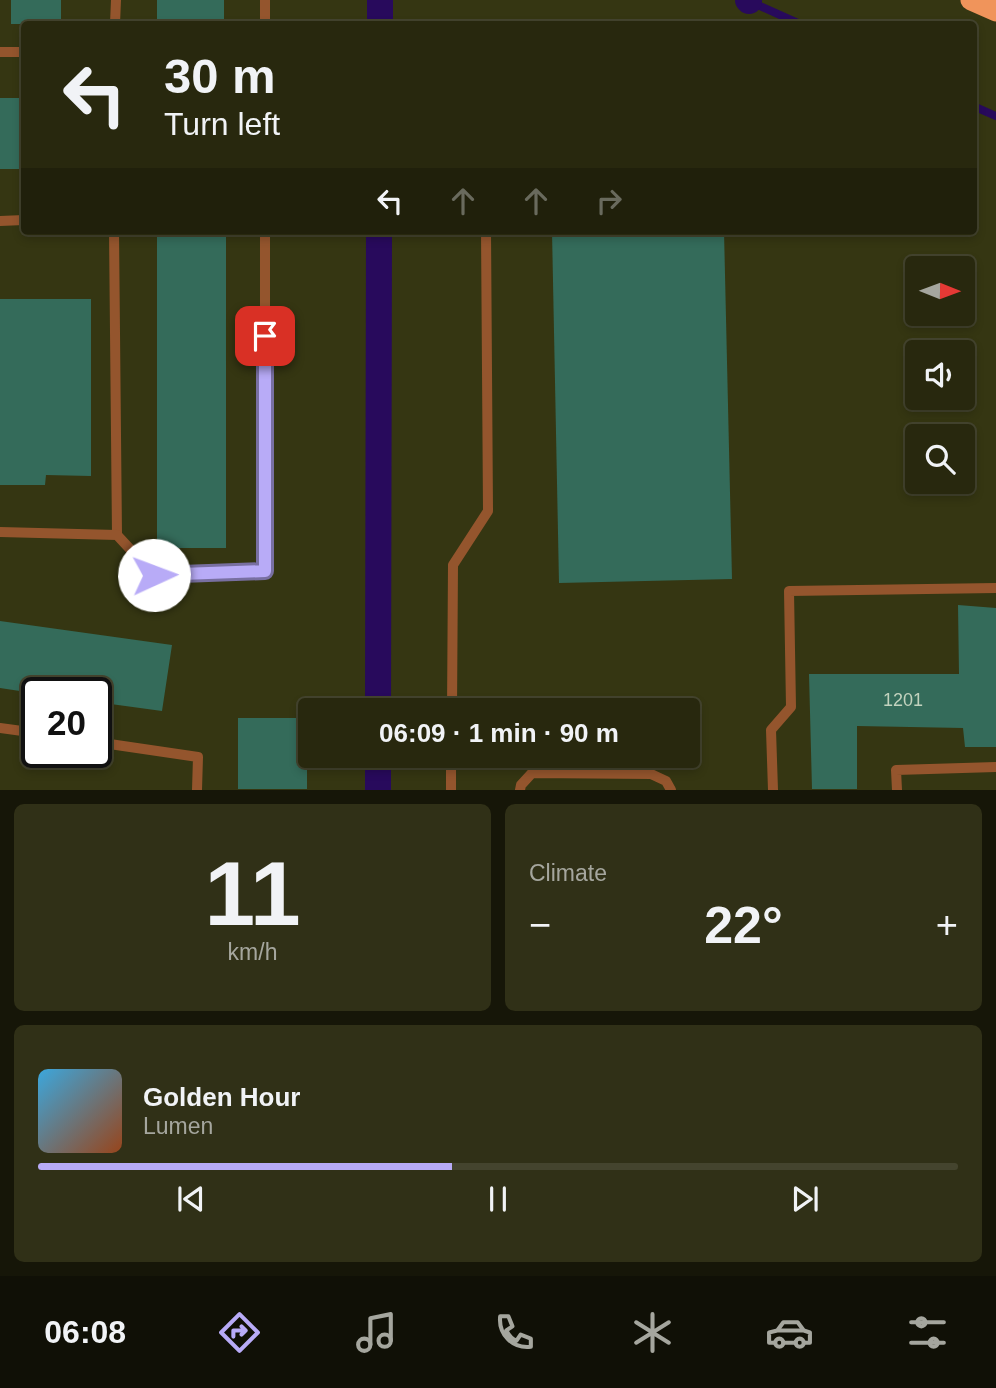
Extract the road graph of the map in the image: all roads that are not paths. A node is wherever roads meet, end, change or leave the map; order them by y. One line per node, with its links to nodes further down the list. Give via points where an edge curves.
1 (116, 0): 5 (lane)
2 (265, 0): 6 (lane)
3 (971, 0): 4 (highway)
4 (996, 11)
5 (115, 21)
6 (265, 21)
7 (0, 52): 8 (lane)
8 (21, 52)
9 (21, 220): 10 (lane)
10 (0, 221)
11 (114, 235): 15 (lane)
12 (265, 235): 15 (lane, via 265,571 154,575)
13 (486, 235): 17 (lane, via 488,511 453,565)
14 (0, 532): 15 (lane)
15 (117, 535)
16 (996, 588): 27 (lane, via 789,591 791,707 771,730)
17 (452, 698)
18 (0, 728): 19 (lane)
19 (21, 731)
20 (112, 744): 23 (lane, via 198,757)
21 (996, 767): 28 (lane, via 896,770)
22 (452, 768): 24 (lane)
23 (197, 789)
24 (451, 789)
25 (520, 789): 26 (lane, via 532,774 651,774)
26 (671, 789)
27 (773, 789)
28 (897, 789)

